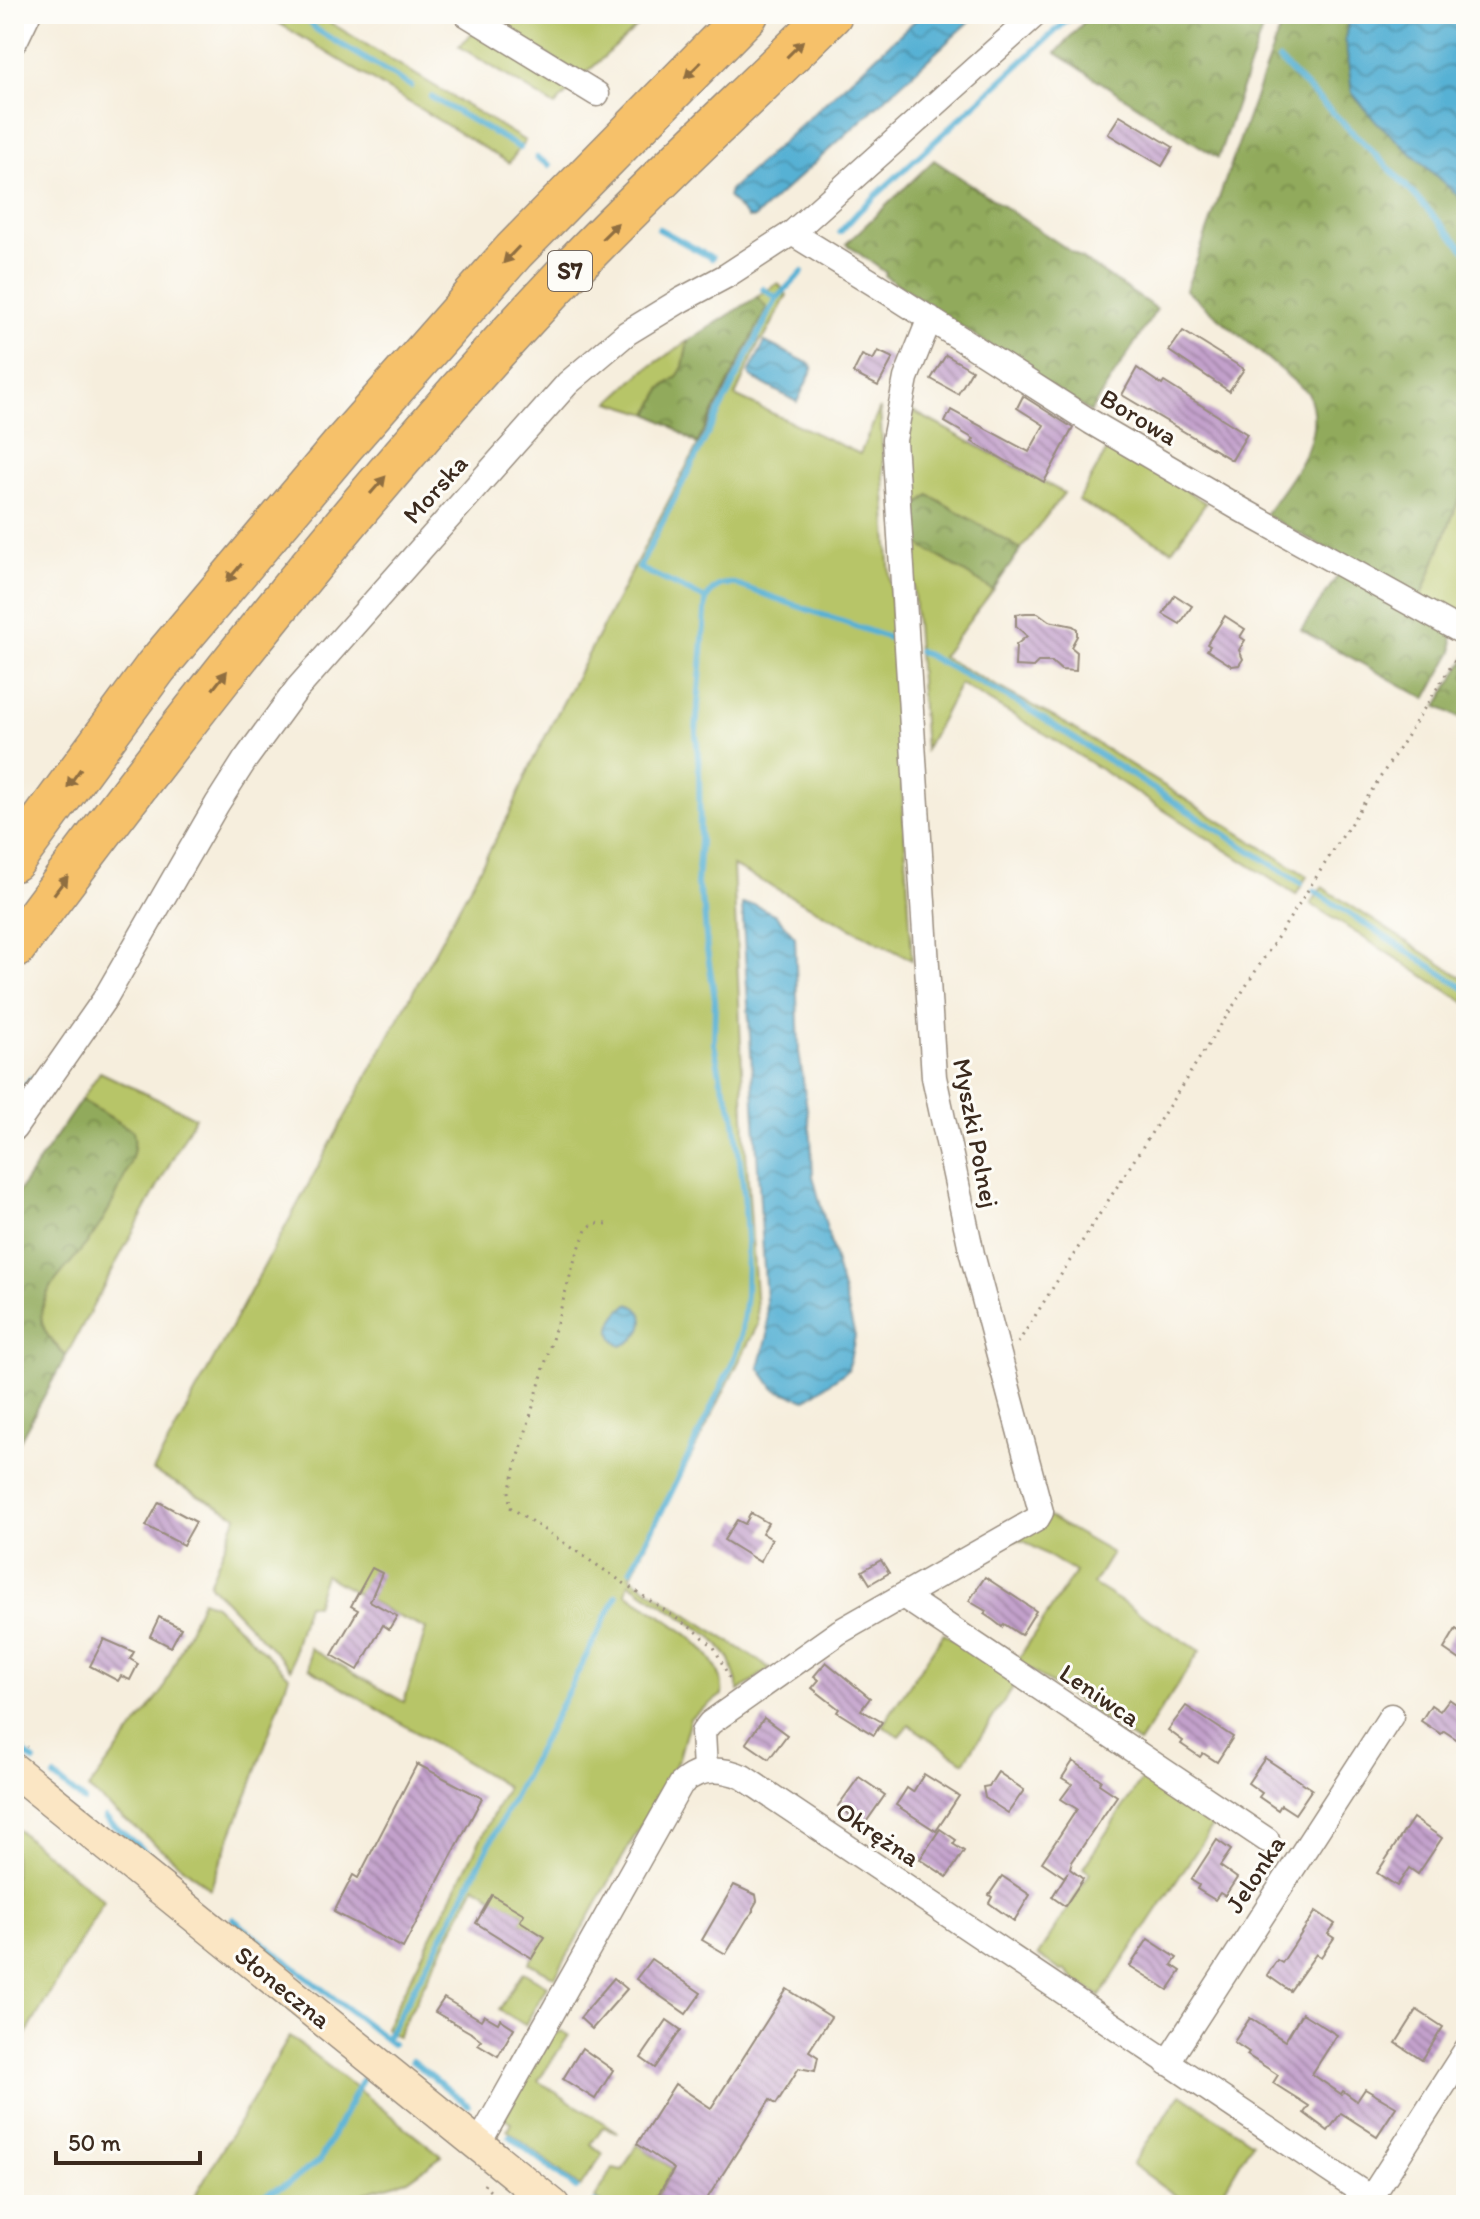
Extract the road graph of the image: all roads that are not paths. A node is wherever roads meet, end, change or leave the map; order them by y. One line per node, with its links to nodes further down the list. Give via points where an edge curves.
1 (26, 14): 6 (street)
2 (466, 14): 7 (street)
3 (747, 14): 11 (highway, S7, one-way to 11, via 514,251 410,367 156,667)
4 (831, 14): 12 (highway, S7, one-way to 4, via 288,592 366,499 569,271)
5 (1036, 14): 8 (street, Morska)
6 (14, 39)
7 (597, 94)
8 (792, 233): 9 (street, Borowa); 13 (street, Morska, via 627,333 568,383 373,601 297,689 245,760 104,1000)
9 (930, 318): 10 (street, Borowa, via 1118,438); 14 (street, Myszki Polnej, via 906,378 894,440 933,1064 972,1254 1041,1512)
10 (1466, 634)
11 (14, 860)
12 (14, 948)
13 (14, 1129)
14 (903, 1596): 17 (street, Myszki Polnej, via 815,1648 705,1727); 18 (street, Leniwca)
15 (1391, 1716): 20 (street, Jelonka)
16 (14, 1770): 21 (main road, Słoneczna)
17 (705, 1770): 20 (street, Okrężna, via 743,1777); 21 (street, via 681,1784)
18 (1267, 1840)
19 (1466, 2050): 22 (street)
20 (1167, 2063): 22 (street, Okrężna)
21 (478, 2145): 23 (main road, Słoneczna)
22 (1376, 2202)
23 (553, 2205)

